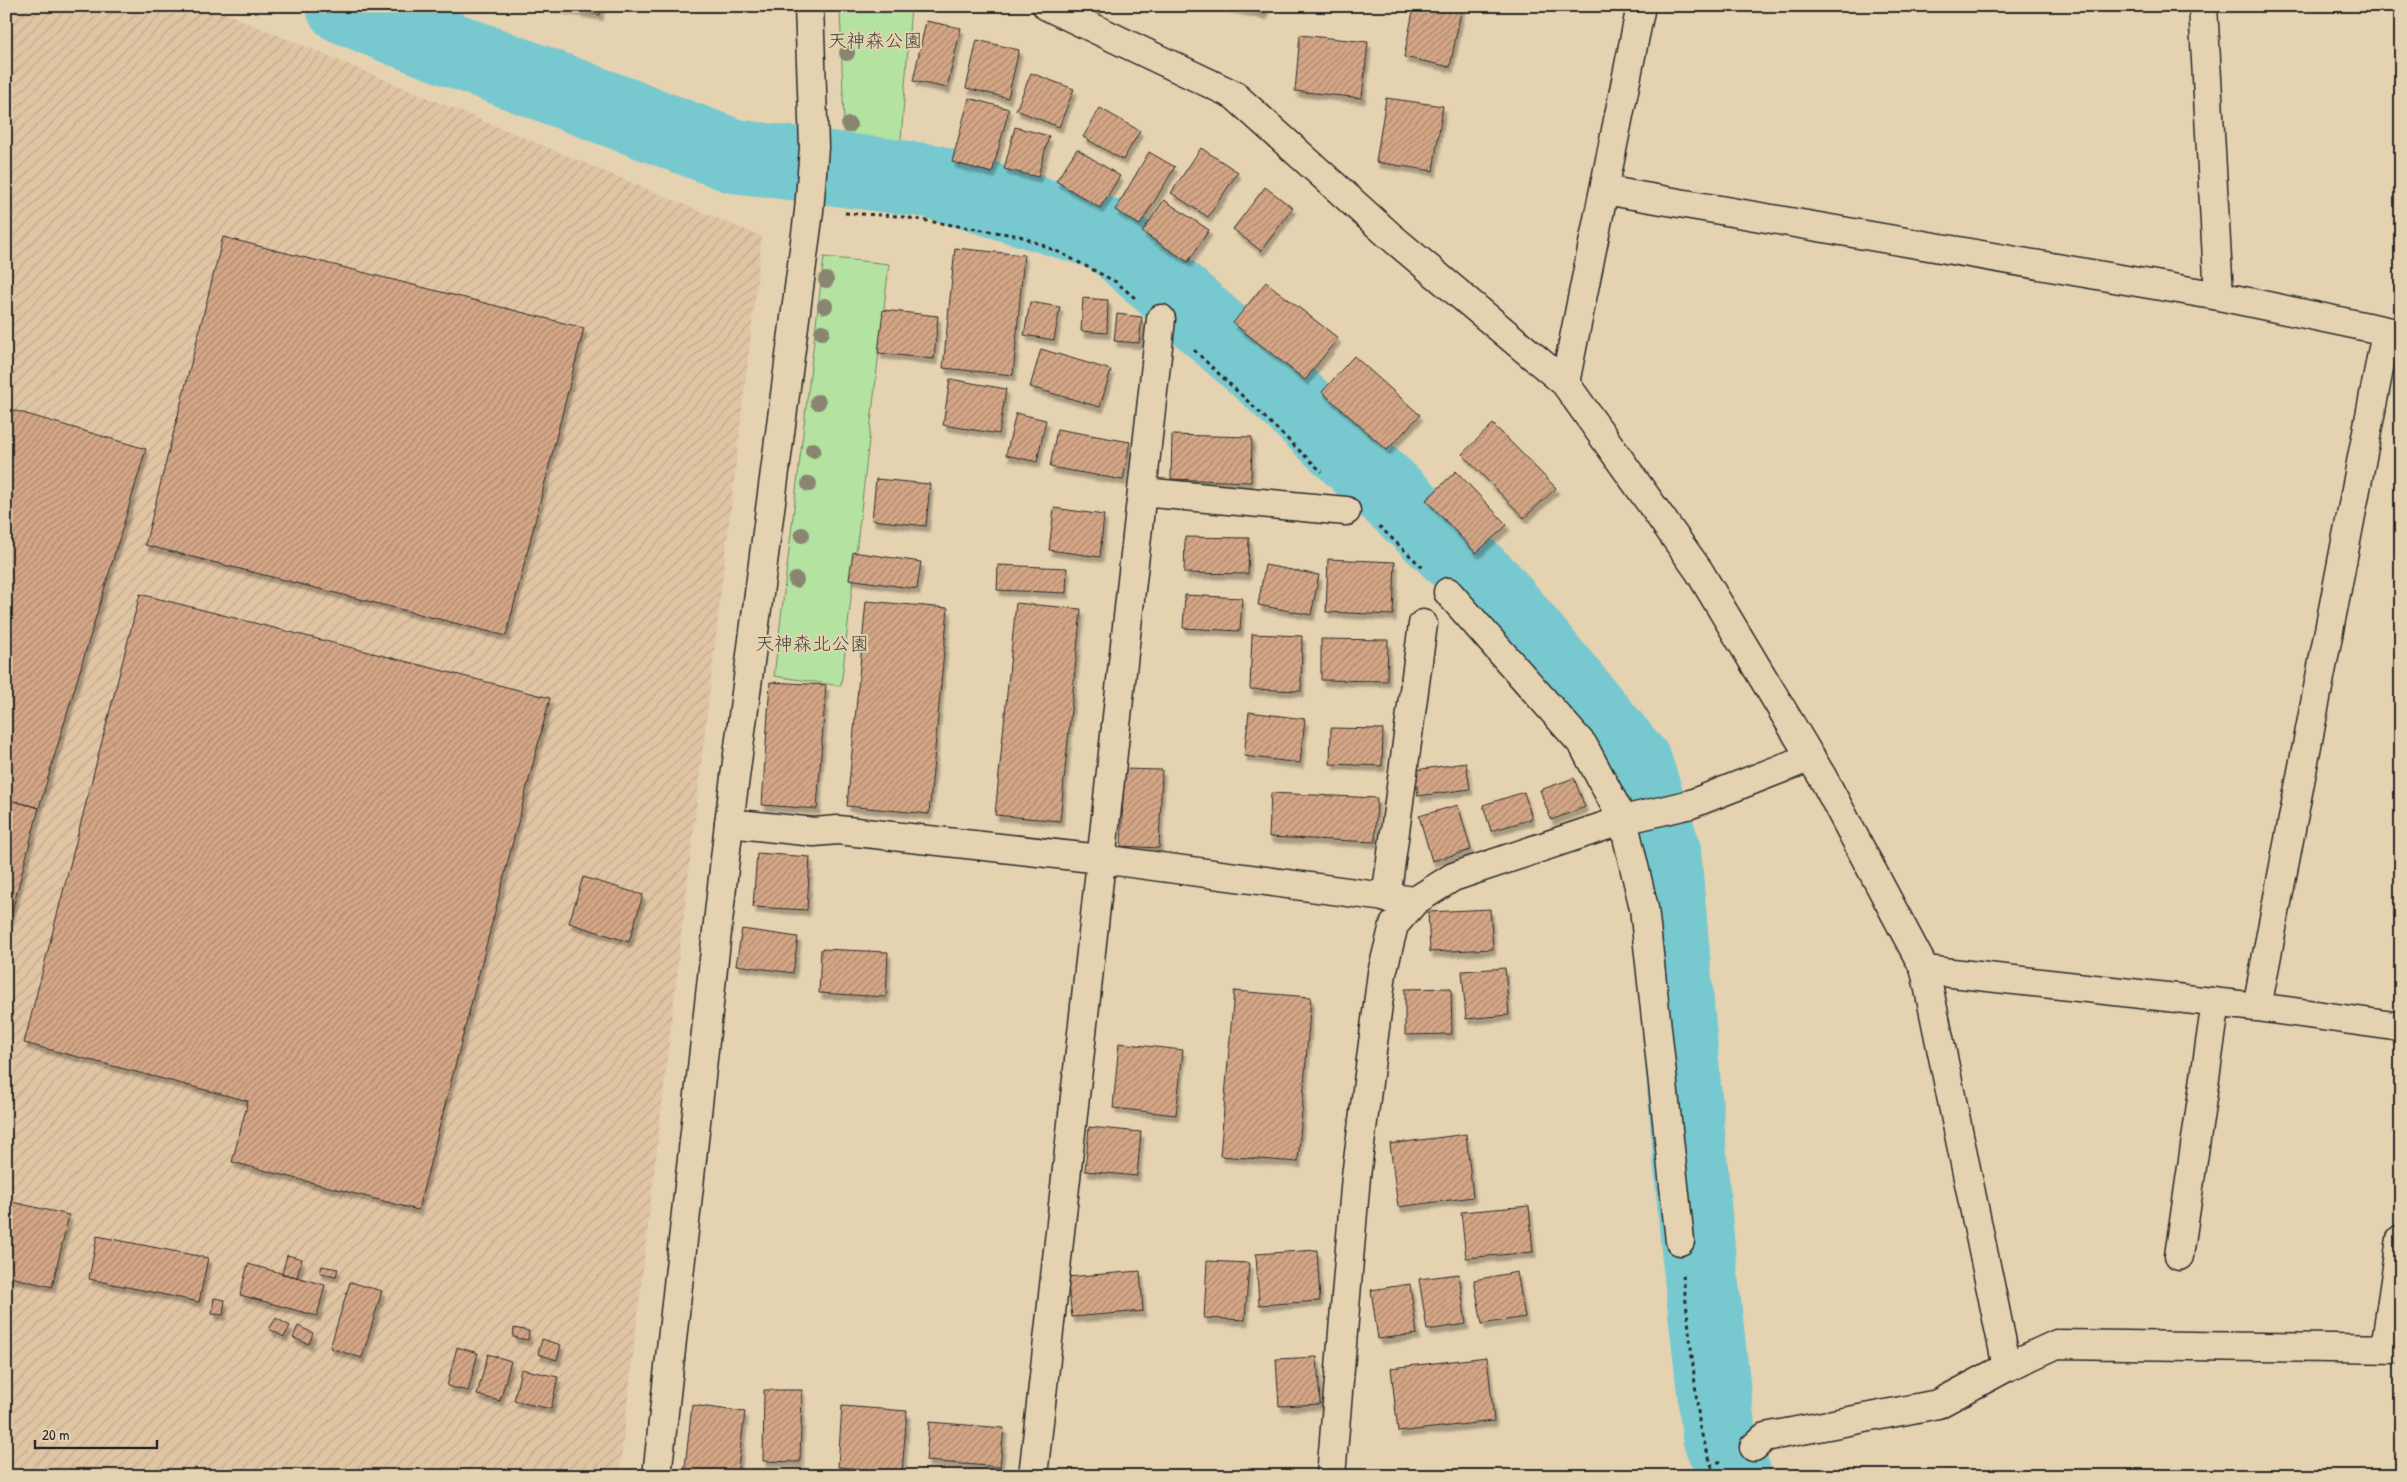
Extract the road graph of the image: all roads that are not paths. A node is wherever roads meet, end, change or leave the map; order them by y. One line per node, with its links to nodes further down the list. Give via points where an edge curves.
1 (809, 6): 16 (street, via 814,147 810,204)
2 (1047, 6): 9 (street, via 1234,95 1389,235)
3 (1640, 6): 5 (street)
4 (2203, 6): 6 (street)
5 (1604, 190): 6 (street); 9 (street)
6 (2219, 296): 8 (street)
7 (1161, 319): 10 (street)
8 (2394, 333): 22 (street)
9 (1565, 383): 14 (street, via 1699,571)
10 (1142, 492): 11 (street); 17 (street)
11 (1346, 511)
12 (1448, 592): 15 (street, via 1583,745)
13 (1423, 624): 18 (street)
14 (1811, 757): 15 (street, via 1691,804); 20 (street)
15 (1622, 820): 19 (street, via 1453,877); 25 (street, via 1644,908)
16 (729, 823): 17 (street, via 814,832 838,830); 30 (street)
17 (1102, 859): 18 (street); 31 (street)
18 (1386, 898): 19 (street)
19 (1415, 901): 32 (street, via 1394,925 1381,983 1356,1176)
20 (1925, 970): 21 (street); 28 (street)
21 (2216, 1002): 22 (street); 26 (street)
22 (2258, 1007): 23 (street)
23 (2401, 1027)
24 (2401, 1238): 27 (street)
25 (1680, 1241)
26 (2179, 1256)
27 (2393, 1348): 28 (street, via 2057,1344)
28 (2006, 1367): 29 (street, via 1938,1404 1765,1437)
29 (1754, 1447)
30 (657, 1476)
31 (1034, 1476)
32 (1331, 1476)

